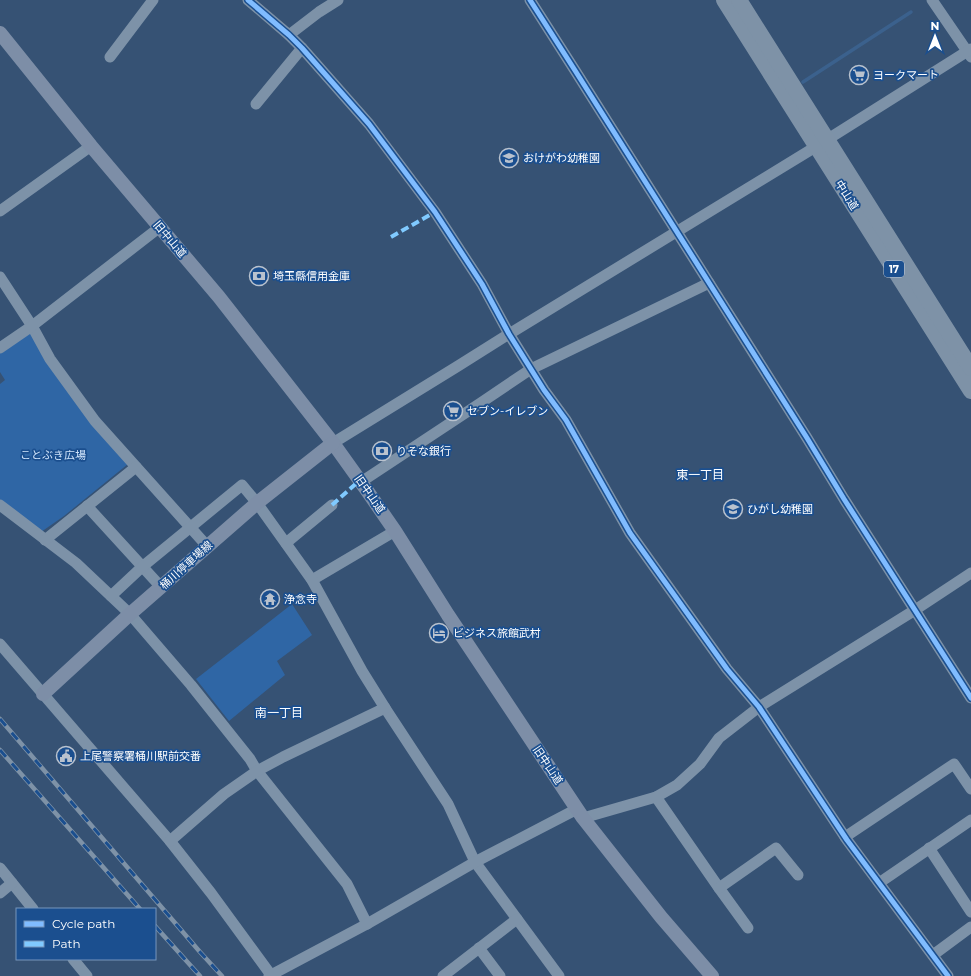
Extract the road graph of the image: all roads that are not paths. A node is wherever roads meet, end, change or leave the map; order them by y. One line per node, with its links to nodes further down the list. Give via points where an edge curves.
1 (153, 0): 12 (street)
2 (248, 0): 9 (street)
3 (338, 0): 9 (street)
4 (530, 0): 18 (street)
5 (724, 0): 14 (highway, 中山道 / 17)
6 (739, 0): 14 (highway, 中山道 / 17)
7 (932, 0): 11 (street)
8 (0, 33): 15 (main road, 旧中山道)
9 (289, 35): 10 (street)
10 (302, 48): 13 (street); 22 (street, via 369,124 435,212 482,284)
11 (970, 52): 14 (street)
12 (110, 57)
13 (256, 104)
14 (822, 143): 18 (street); 24 (highway, 中山道 / 17); 26 (highway, 中山道 / 17)
15 (91, 146): 16 (street); 17 (main road, 旧中山道)
16 (0, 211)
17 (160, 227): 21 (street); 27 (main road, 旧中山道, via 219,297)
18 (676, 232): 20 (street); 22 (street)
19 (0, 277): 21 (street)
20 (709, 283): 25 (street); 44 (street)
21 (32, 326): 23 (street); 28 (street, via 50,359 95,421)
22 (509, 334): 25 (street); 27 (street)
23 (0, 348)
24 (971, 368)
25 (531, 369): 29 (street); 49 (street, via 566,420 630,533 727,670)
26 (971, 391)
27 (333, 443): 29 (main road, 旧中山道); 30 (main road, 桶川停車場線)
28 (136, 467): 33 (street); 34 (street)
29 (361, 482): 35 (main road, 旧中山道)
30 (257, 503): 34 (street, via 242,485); 37 (street); 38 (main road, 桶川停車場線)
31 (0, 505): 36 (street)
32 (332, 505): 37 (street)
33 (87, 506): 36 (street); 39 (street)
34 (190, 527): 38 (street); 39 (street)
35 (395, 531): 41 (street); 54 (main road, 旧中山道)
36 (45, 540): 43 (street, via 76,563)
37 (286, 543): 41 (street)
38 (207, 546): 42 (main road, 桶川停車場線)
39 (142, 567): 42 (street); 43 (street)
40 (970, 575): 44 (street)
41 (312, 580): 50 (street)
42 (161, 587): 45 (main road, 桶川停車場線)
43 (111, 596): 45 (street)
44 (915, 610): 48 (street); 49 (street)
45 (130, 614): 47 (main road, 桶川停車場線); 51 (street, via 191,685)
46 (0, 644): 47 (street)
47 (43, 694): 57 (street)
48 (971, 698)
49 (759, 707): 53 (street, via 719,738 700,764 677,785); 56 (street)
50 (385, 708): 51 (street); 59 (street, via 448,804)
51 (257, 771): 57 (street, via 224,794); 69 (street, via 347,884)
52 (971, 789): 56 (street, via 954,764)
53 (656, 797): 54 (street); 64 (street)
54 (580, 814): 59 (street); 80 (main road, 旧中山道, via 661,917)
55 (971, 820): 58 (street)
56 (845, 837): 63 (street)
57 (170, 841): 75 (street)
58 (930, 848): 63 (street); 67 (street)
59 (474, 862): 68 (street); 69 (street)
60 (0, 868): 62 (street)
61 (798, 875): 64 (street, via 776,848)
62 (12, 883): 65 (street); 66 (street)
63 (879, 883): 73 (street)
64 (719, 888): 71 (street)
65 (0, 893)
66 (32, 908)
67 (971, 912)
68 (516, 919): 72 (street); 76 (street)
69 (367, 924): 75 (street)
70 (971, 927): 73 (street)
71 (748, 928)
72 (479, 948): 78 (street); 79 (street)
73 (933, 955): 81 (street)
74 (75, 960): 77 (street)
75 (275, 974)
76 (557, 975)
77 (87, 976)
78 (443, 976)
79 (500, 976)
80 (712, 976)
81 (948, 976)

